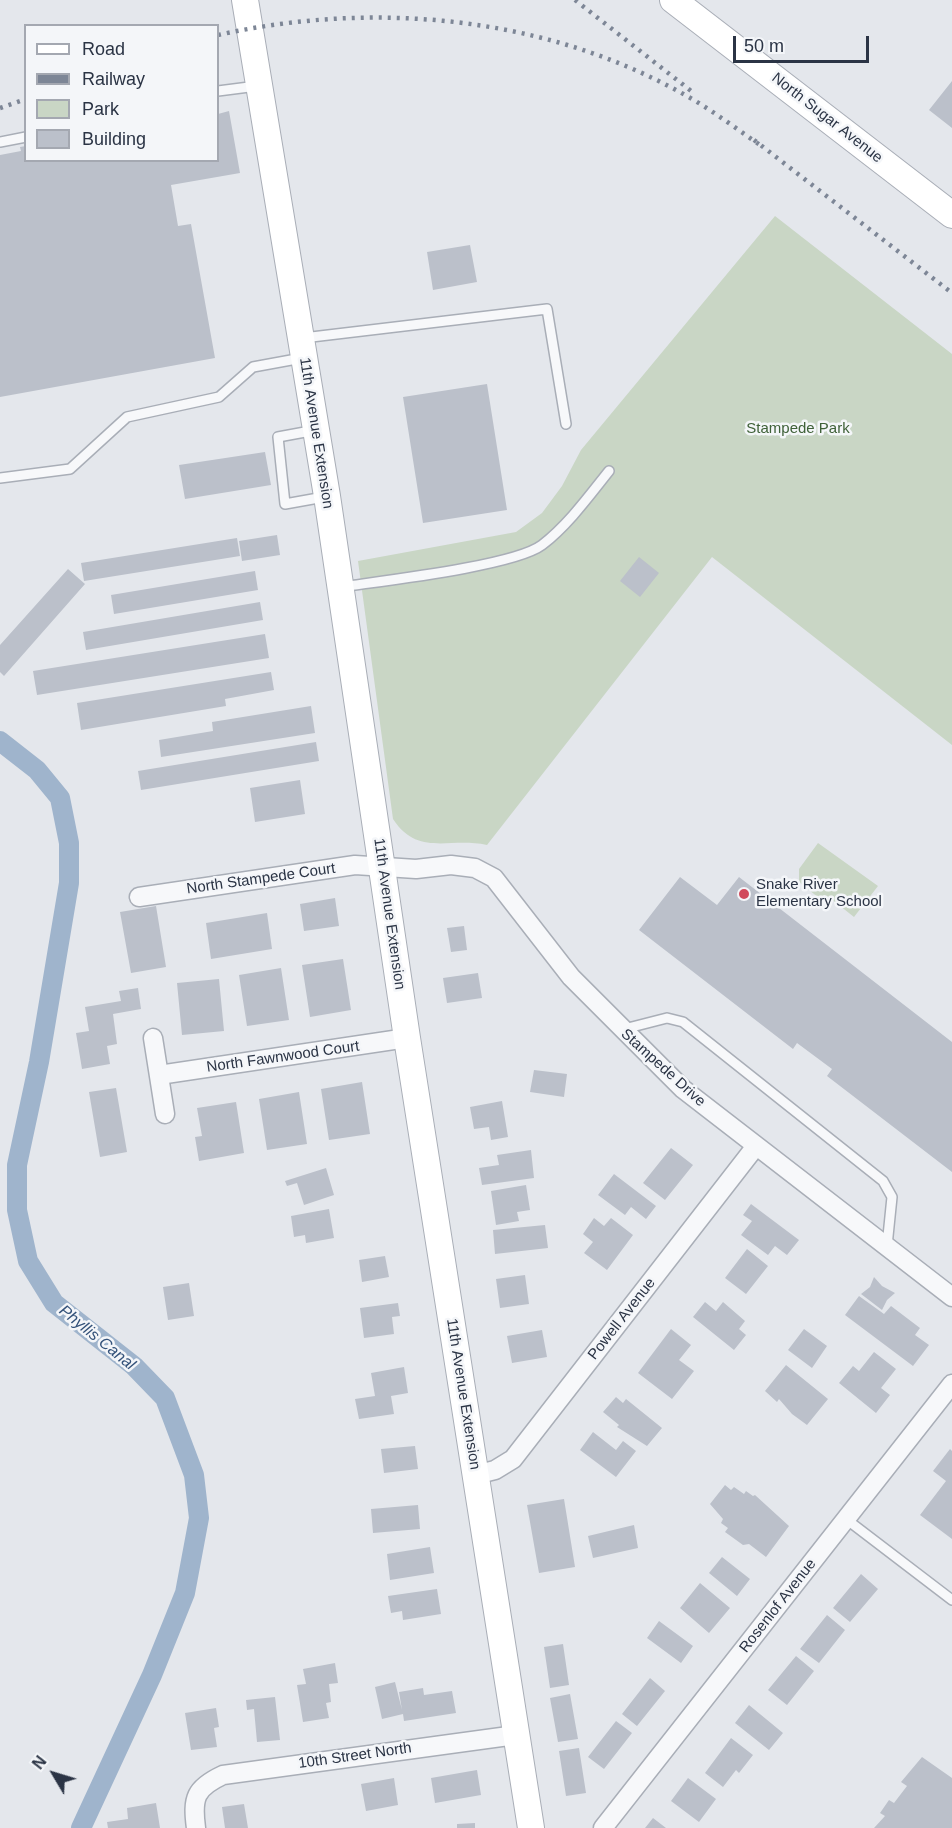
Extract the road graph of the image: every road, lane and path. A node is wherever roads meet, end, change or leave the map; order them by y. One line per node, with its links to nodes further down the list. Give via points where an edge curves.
1 (246, 0): 3 (street, 11th Avenue Extension)
2 (673, 0): 7 (street, North Sugar Avenue)
3 (259, 85): 4 (lane); 8 (street, 11th Avenue Extension)
4 (219, 91)
5 (24, 137): 6 (lane)
6 (0, 142)
7 (952, 215)
8 (302, 348): 9 (lane, via 547,309); 10 (street, 11th Avenue Extension); 12 (lane, via 254,367 219,397 127,417 70,469)
9 (566, 424)
10 (316, 430): 13 (street, 11th Avenue Extension); 13 (lane, via 278,437 285,504)
11 (609, 471): 14 (lane, via 578,510 540,546 501,560)
12 (0, 478)
13 (327, 496): 14 (street, 11th Avenue Extension)
14 (339, 587): 15 (street, 11th Avenue Extension)
15 (383, 867): 16 (street, North Stampede Court, via 355,865); 17 (street, Stampede Drive, via 451,865 476,868 494,878 571,978); 19 (street, 11th Avenue Extension)
16 (139, 897)
17 (621, 1030): 22 (street, Stampede Drive, via 683,1089); 23 (lane, via 666,1018 683,1022 883,1181 892,1197)
18 (153, 1038): 20 (street)
19 (407, 1038): 20 (street, North Fawnwood Court); 26 (street, 11th Avenue Extension)
20 (159, 1075): 21 (street)
21 (165, 1113)
22 (756, 1146): 23 (street, Stampede Drive); 26 (street, Powell Avenue, via 513,1460)
23 (886, 1246): 24 (street, Stampede Drive)
24 (952, 1297)
25 (952, 1385): 27 (street, Rosenlof Avenue)
26 (475, 1475): 29 (street, 11th Avenue Extension)
27 (846, 1519): 28 (lane); 32 (street, Rosenlof Avenue)
28 (952, 1600)
29 (516, 1735): 30 (street, 10th Street North, via 223,1775 199,1791 193,1804); 31 (street, 11th Avenue Extension)
30 (196, 1828)
31 (531, 1828)
32 (603, 1828)

